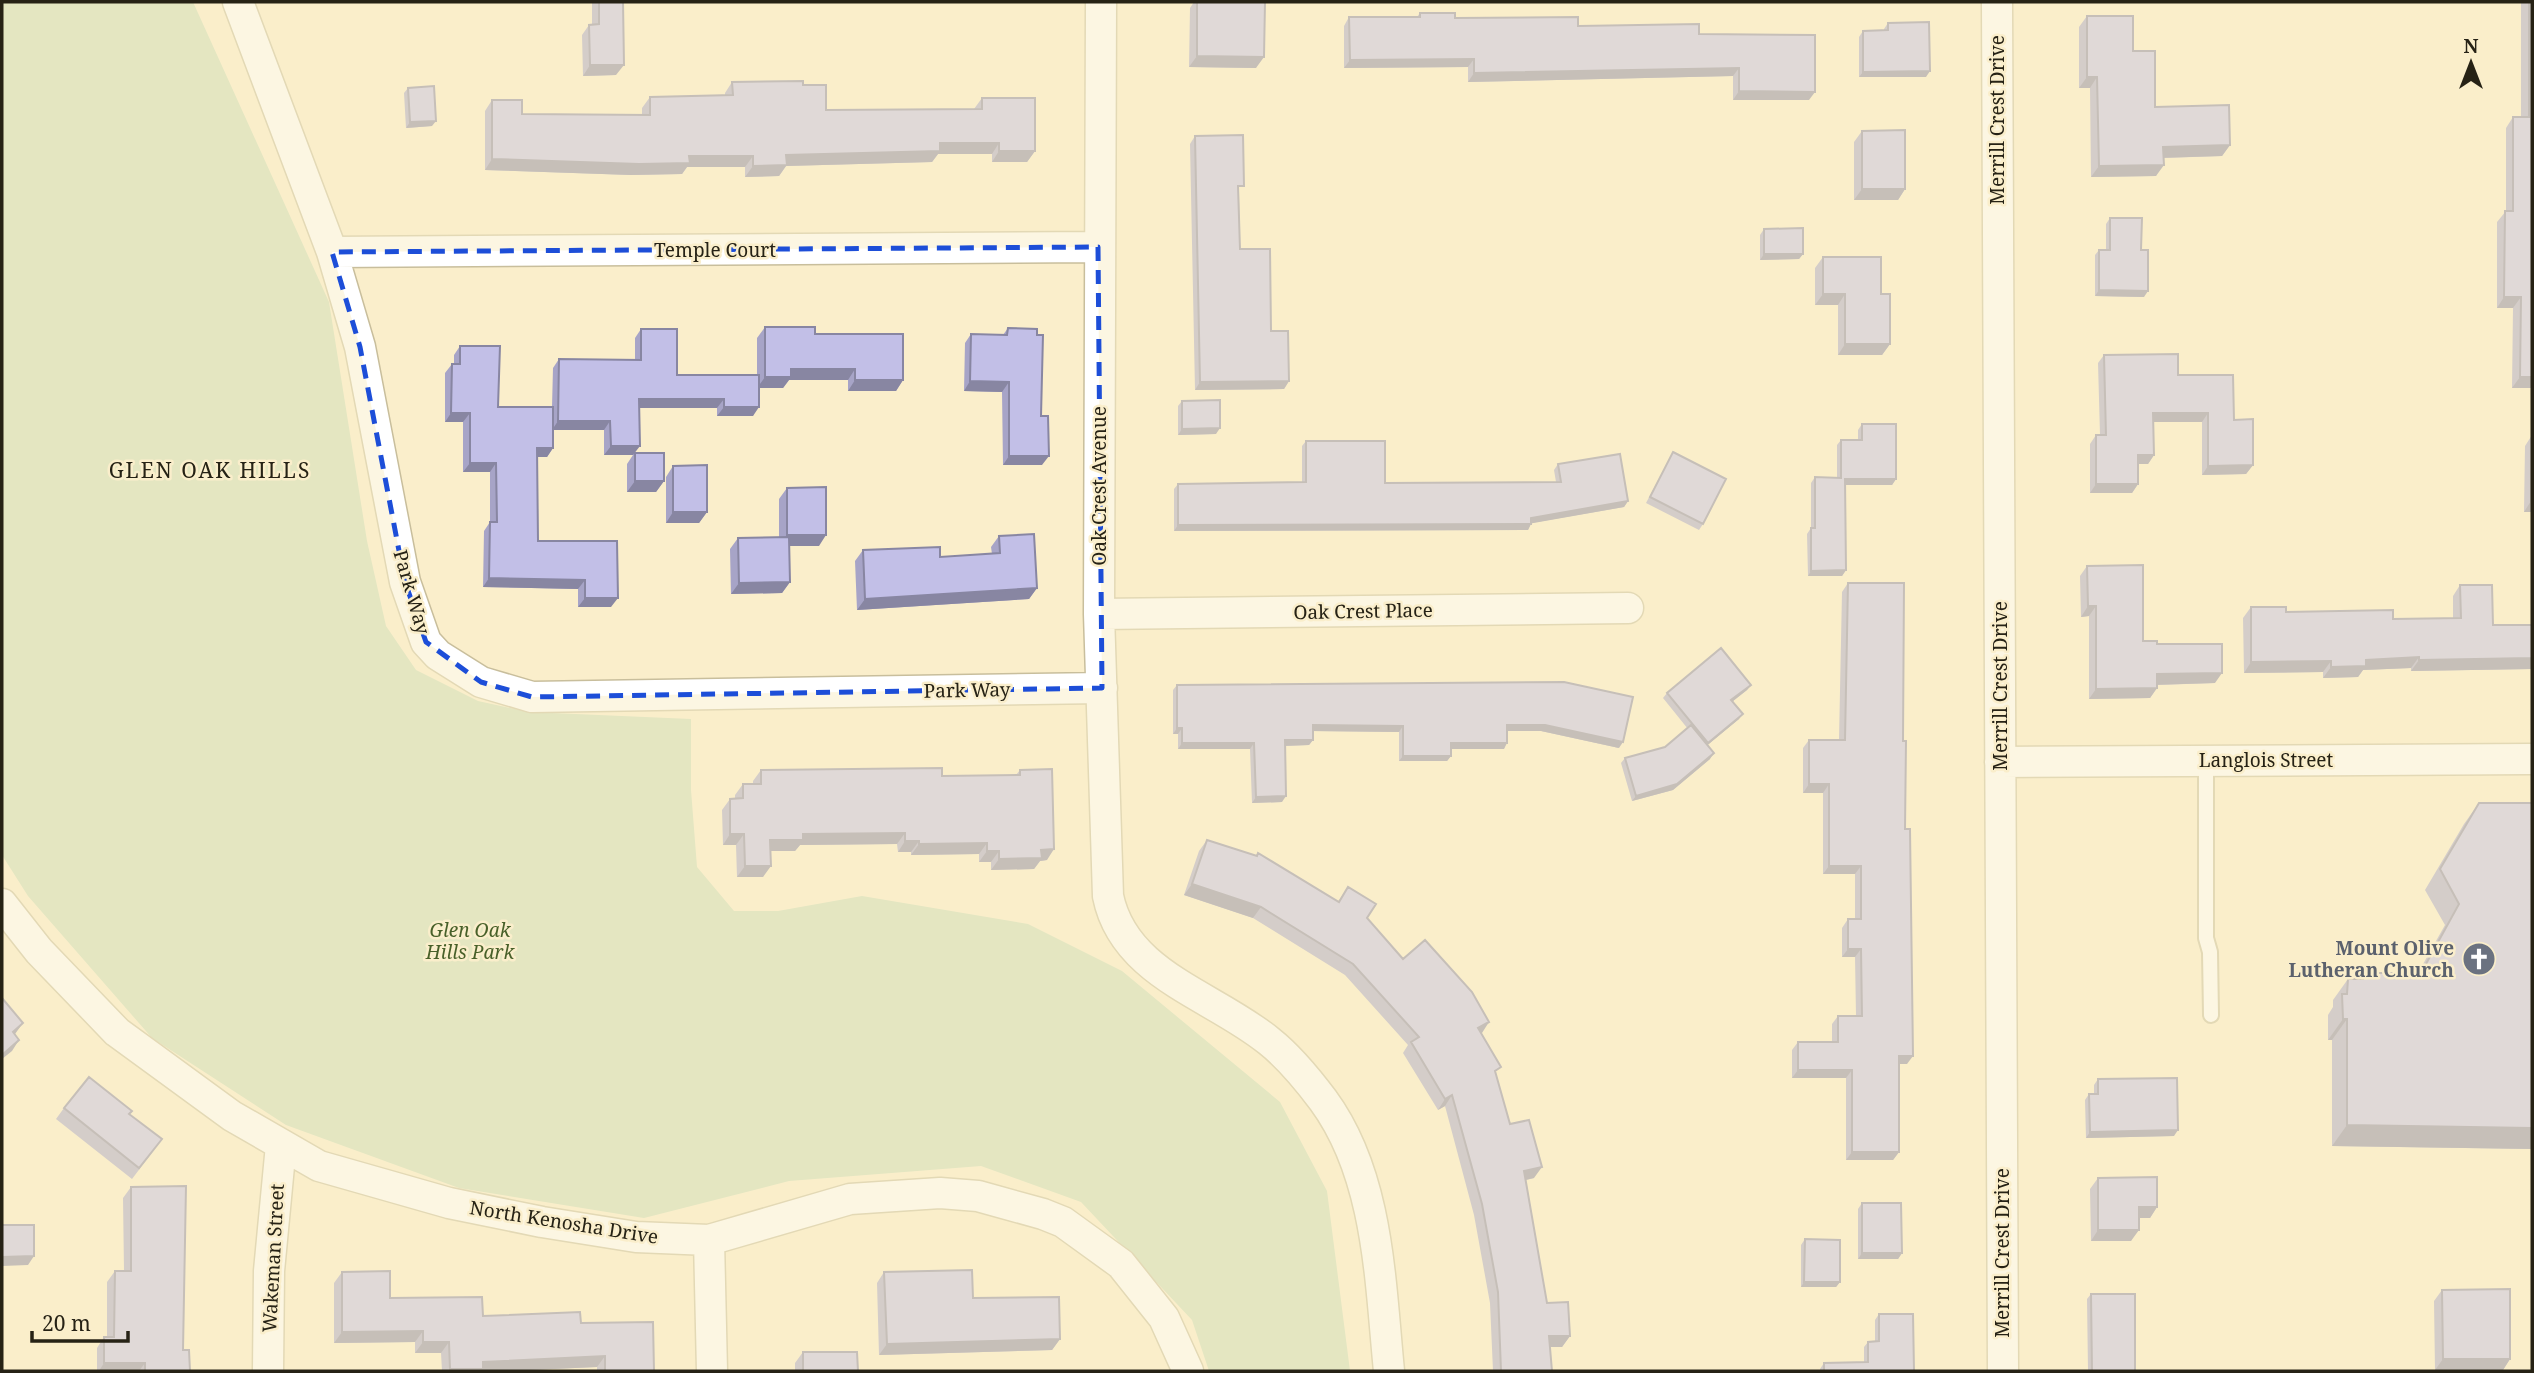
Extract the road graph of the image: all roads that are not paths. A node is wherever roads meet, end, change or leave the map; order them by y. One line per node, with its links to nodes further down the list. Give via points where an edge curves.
1 (238, 2): 5 (street, Park Way)
2 (1101, 2): 4 (street, Oak Crest Avenue)
3 (1997, 2): 11 (street, Merrill Crest Drive)
4 (1098, 247): 5 (street, Temple Court); 7 (street, Oak Crest Avenue)
5 (332, 252): 8 (street, Park Way, via 360,347 405,582 426,642 481,682 532,697)
6 (1628, 608): 7 (street, Oak Crest Place)
7 (1099, 614): 8 (street, Oak Crest Avenue)
8 (1101, 688): 19 (street, Oak Crest Avenue, via 1112,917 1130,945 1166,978 1270,1041 1323,1100 1344,1136 1370,1213)
9 (2532, 759): 10 (street, Langlois Street)
10 (2206, 760): 11 (street, Langlois Street); 13 (lane, via 2206,938)
11 (2000, 762): 20 (street, Merrill Crest Drive)
12 (2, 904): 14 (street, North Kenosha Drive, via 39,951 117,1032 232,1116)
13 (2211, 1014)
14 (281, 1145): 15 (street, North Kenosha Drive, via 319,1166 449,1203 636,1237); 16 (street, Wakeman Street, via 269,1271)
15 (709, 1240): 17 (street); 18 (street, North Kenosha Drive, via 850,1199 940,1193 1017,1206 1063,1222 1121,1264 1164,1318)
16 (268, 1371)
17 (712, 1371)
18 (1188, 1371)
19 (1389, 1371)
20 (2003, 1371)

